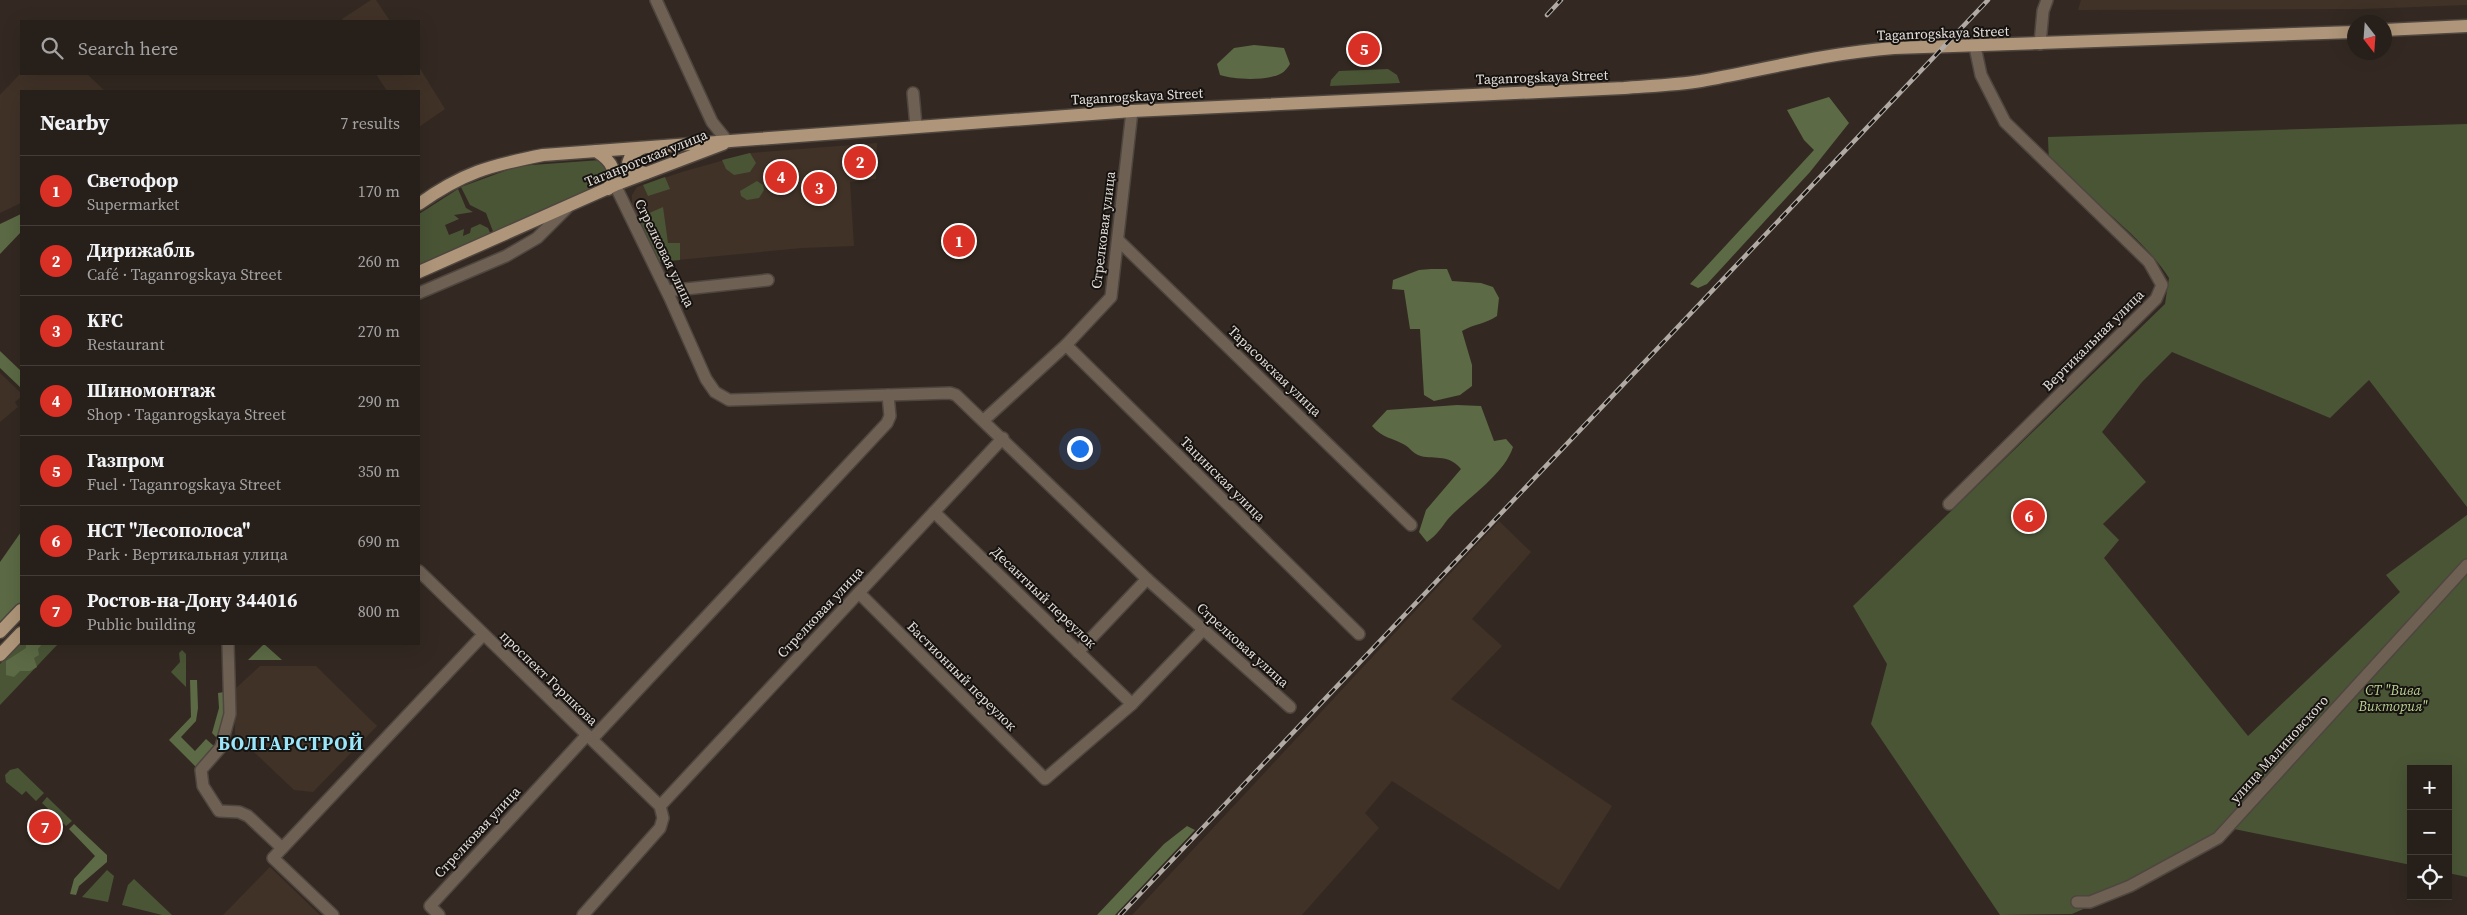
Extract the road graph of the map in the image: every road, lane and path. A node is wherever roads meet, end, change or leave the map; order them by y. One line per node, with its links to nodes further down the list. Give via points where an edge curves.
1 (656, 0): 11 (street, via 712,122)
2 (2047, 0): 6 (street)
3 (2467, 26): 4 (main road)
4 (2392, 30)
5 (2347, 32): 6 (main road, Taganrogskaya Street)
6 (2040, 44): 7 (main road, Taganrogskaya Street)
7 (1975, 47): 9 (main road, Taganrogskaya Street, via 1851,51 1699,81 1624,88); 27 (street, Вертикальная улица, via 1981,75 2005,122 2149,262 2162,285 2156,299)
8 (913, 93): 10 (street)
9 (1132, 111): 10 (main road, Taganrogskaya Street); 18 (street, Стрелковая улица)
10 (916, 126): 11 (main road, Taganrogskaya Street)
11 (728, 142): 12 (main road, Таганрогская улица); 14 (main road, Таганрогская улица)
12 (642, 148): 13 (main road, Таганрогская улица); 14 (main road, via 631,155 628,163 633,170)
13 (596, 151): 15 (main road, via 614,168); 16 (main road, Таганрогская улица, via 543,155 481,169)
14 (646, 173): 15 (main road, Таганрогская улица)
15 (612, 187): 17 (main road, Таганрогская улица); 21 (street, Стрелковая улица)
16 (420, 203)
17 (569, 206): 19 (main road, Таганрогская улица); 22 (street, via 537,238 506,256)
18 (1118, 240): 23 (street, Стрелковая улица, via 1111,297); 29 (street, Тарасовская улица)
19 (420, 272)
20 (768, 280): 21 (street)
21 (667, 291): 24 (street, Стрелковая улица, via 706,379 715,392 729,400)
22 (420, 293)
23 (1066, 345): 25 (street, Стрелковая улица); 38 (street, Тацинская улица)
24 (888, 395): 25 (street, Стрелковая улица, via 950,393); 45 (street, Стрелковая улица, via 890,416 887,423)
25 (984, 420): 26 (street, Стрелковая улица)
26 (1003, 438): 28 (street, Стрелковая улица); 32 (street, Стрелковая улица)
27 (1949, 504)
28 (934, 512): 33 (street, Стрелковая улица); 41 (street, Десантный переулок)
29 (1411, 524)
30 (2467, 565): 48 (street, улица Малиновского, via 2218,838 2130,886 2090,902)
31 (420, 572): 39 (street, проспект Горшкова)
32 (1147, 579): 35 (street, Стрелковая улица); 41 (street)
33 (859, 593): 43 (street, Бастионный переулок, via 1045,780); 46 (street, Стрелковая улица)
34 (20, 611): 36 (main road)
35 (1203, 630): 43 (street); 44 (street, Стрелковая улица)
36 (0, 632)
37 (20, 634): 42 (main road)
38 (1359, 634)
39 (483, 635): 45 (street, проспект Горшкова); 47 (street)
40 (228, 645): 47 (street, via 230,714 221,747 201,770 203,786 219,812 239,812 248,816)
41 (1078, 652): 43 (street, Десантный переулок)
42 (0, 655)
43 (1132, 704)
44 (1290, 707)
45 (590, 737): 46 (street, проспект Горшкова); 50 (street, Стрелковая улица, via 430,906)
46 (660, 806): 51 (street, via 664,818 660,828)
47 (282, 848): 49 (street, via 272,858)
48 (2077, 902)
49 (333, 915)
50 (439, 915)
51 (583, 915)

